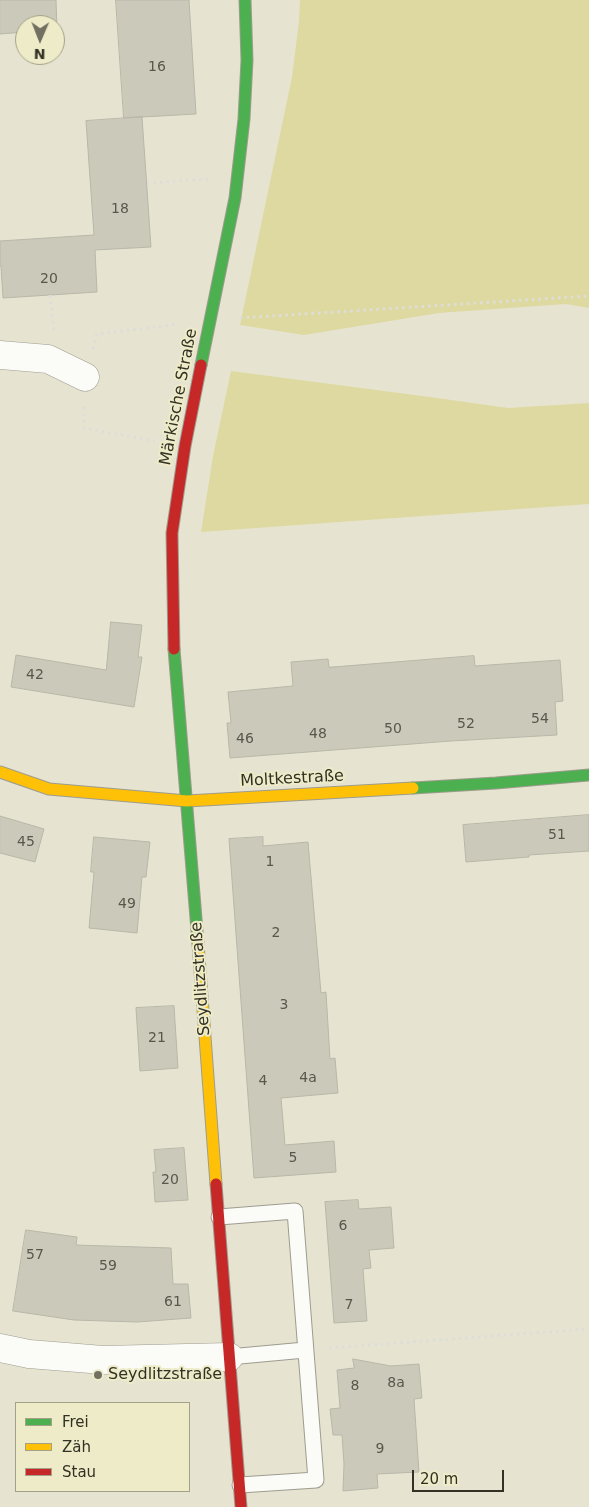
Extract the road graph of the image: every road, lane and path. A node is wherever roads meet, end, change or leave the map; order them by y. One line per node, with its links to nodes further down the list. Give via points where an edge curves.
1 (245, 0): 2 (street, Märkische Straße, via 247,60)
2 (236, 178): 3 (path); 5 (street, Märkische Straße, via 235,198)
3 (147, 183)
4 (589, 296): 5 (path)
5 (210, 320): 7 (path, via 97,334); 8 (street, Märkische Straße)
6 (0, 355): 7 (street, via 48,359)
7 (85, 377): 8 (path, via 84,428)
8 (185, 446): 11 (street, Märkische Straße, via 172,533 172,566 175,668)
9 (0, 772): 11 (street, Moltkestraße, via 49,789)
10 (589, 775): 11 (street, Moltkestraße)
11 (187, 802): 12 (street, Seydlitzstraße)
12 (219, 1217): 15 (lane, via 295,1211); 16 (street, Seydlitzstraße)
13 (589, 1329): 15 (path)
14 (0, 1348): 16 (street, via 103,1360)
15 (306, 1350): 16 (lane); 17 (lane, via 316,1480)
16 (228, 1357): 17 (street, Seydlitzstraße)
17 (240, 1485): 18 (street, Seydlitzstraße)
18 (241, 1507)

